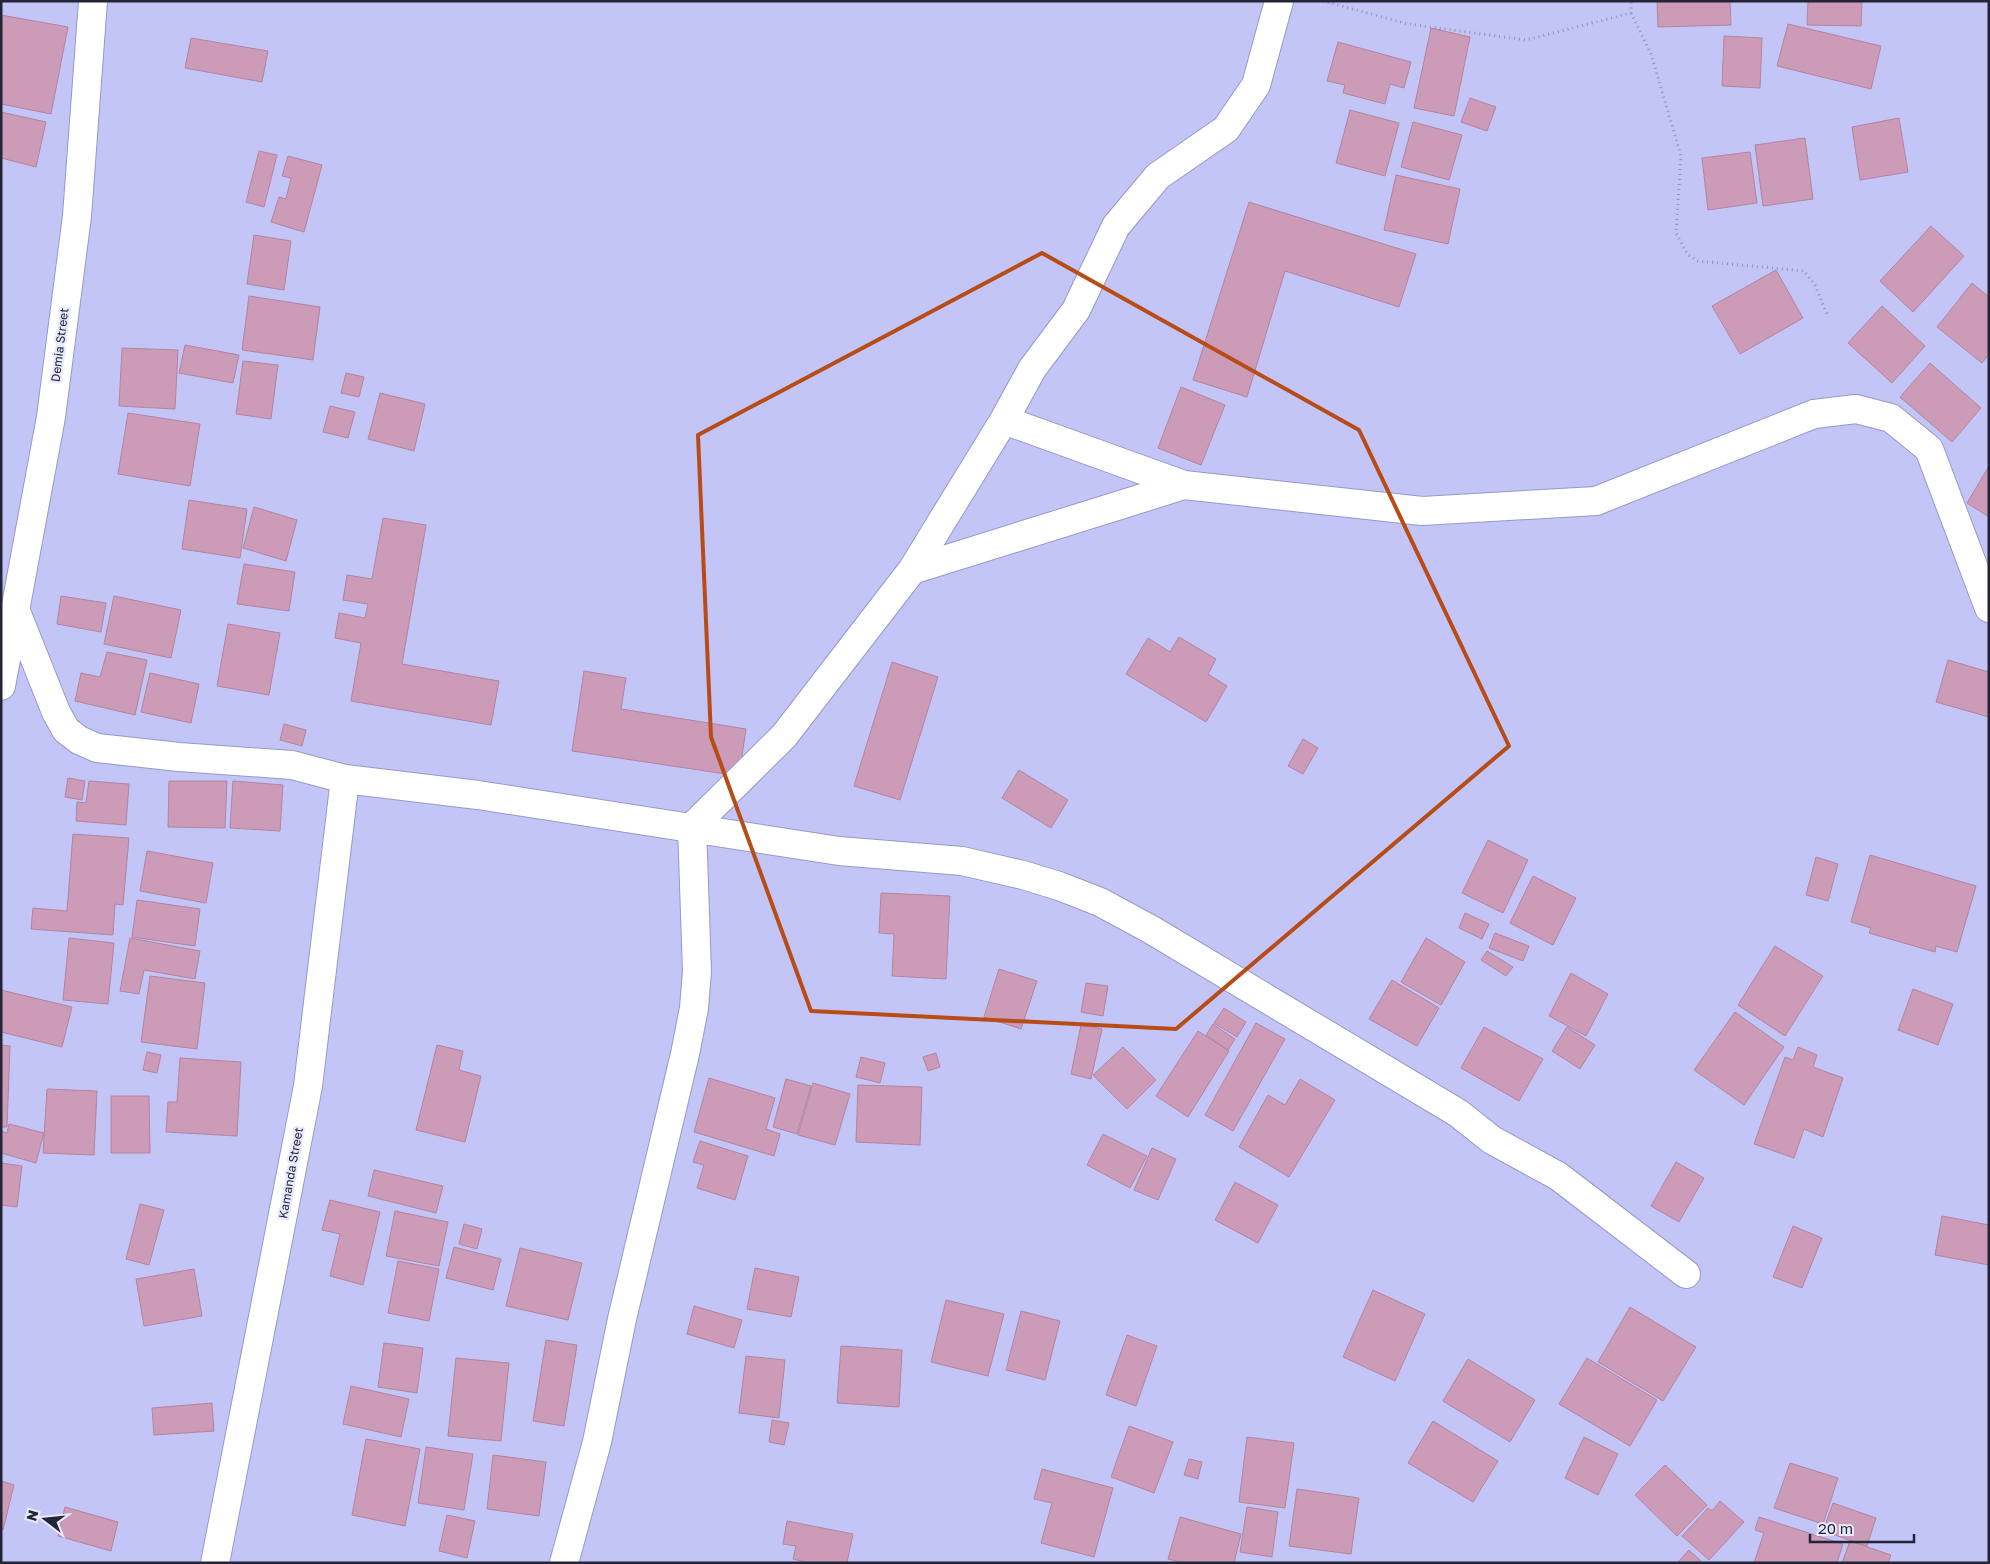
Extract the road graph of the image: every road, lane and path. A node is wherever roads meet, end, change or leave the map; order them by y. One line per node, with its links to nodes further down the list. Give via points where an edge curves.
1 (93, 1): 11 (street, Demia Street, via 77,216 51,417)
2 (1279, 1): 7 (street, via 1256,85 1226,129 1158,176 1116,226 1076,310 1032,369)
3 (1323, 1): 5 (path, via 1408,24 1526,40)
4 (1631, 1): 5 (path)
5 (1631, 12): 6 (path, via 1652,54 1681,156 1676,233 1688,255 1698,261 1804,271 1815,285)
6 (1827, 314)
7 (1004, 420): 8 (street); 9 (street)
8 (1184, 485): 9 (street); 10 (street, via 1422,512 1596,501 1814,414 1856,409 1891,418 1929,449)
9 (912, 570): 14 (street, via 784,736)
10 (1989, 608)
11 (15, 609): 12 (street, Demia Street); 13 (street, via 56,712 66,730 79,740 97,748 292,764)
12 (1, 686)
13 (345, 779): 14 (street); 16 (street, Kamanda Street, via 308,1086)
14 (692, 827): 15 (street, via 839,851 962,862 1023,875 1100,902 1458,1112 1492,1140 1558,1176); 17 (street, via 697,971 694,1008 597,1442)
15 (1686, 1274)
16 (215, 1563)
17 (564, 1563)

